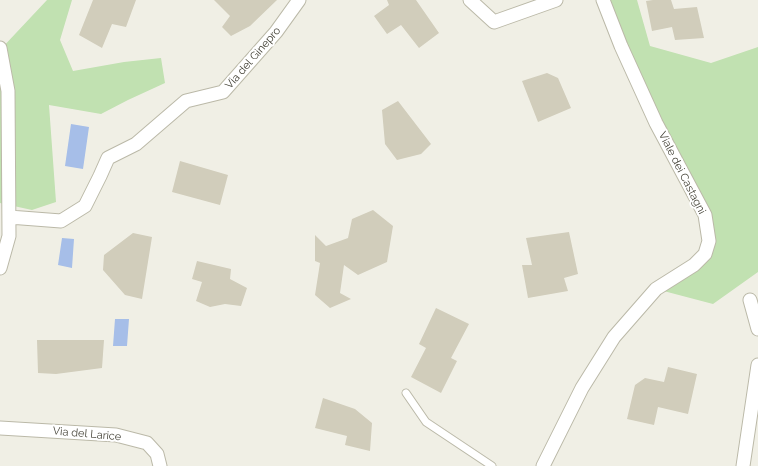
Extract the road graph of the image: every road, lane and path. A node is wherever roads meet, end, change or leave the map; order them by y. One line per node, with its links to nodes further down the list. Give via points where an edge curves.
1 (299, 0): 7 (street, Via del Ginepro, via 276,32 223,92 186,101 136,144 108,158 85,206 61,221)
2 (470, 0): 3 (street, via 494,22)
3 (556, 0)
4 (603, 0): 16 (street, Viale dei Castagni, via 656,123 705,215 709,241 705,254 694,265 656,289 614,337 582,388)
5 (0, 48): 6 (street, via 8,91)
6 (4, 128): 7 (street)
7 (9, 216): 8 (street, via 9,236)
8 (0, 267)
9 (750, 300): 10 (street)
10 (758, 329)
11 (758, 365): 17 (street)
12 (406, 393): 15 (lane, via 426,422)
13 (0, 428): 14 (street, Via del Larice, via 116,435 147,443 157,454)
14 (160, 466)
15 (492, 466)
16 (543, 466)
17 (743, 466)

